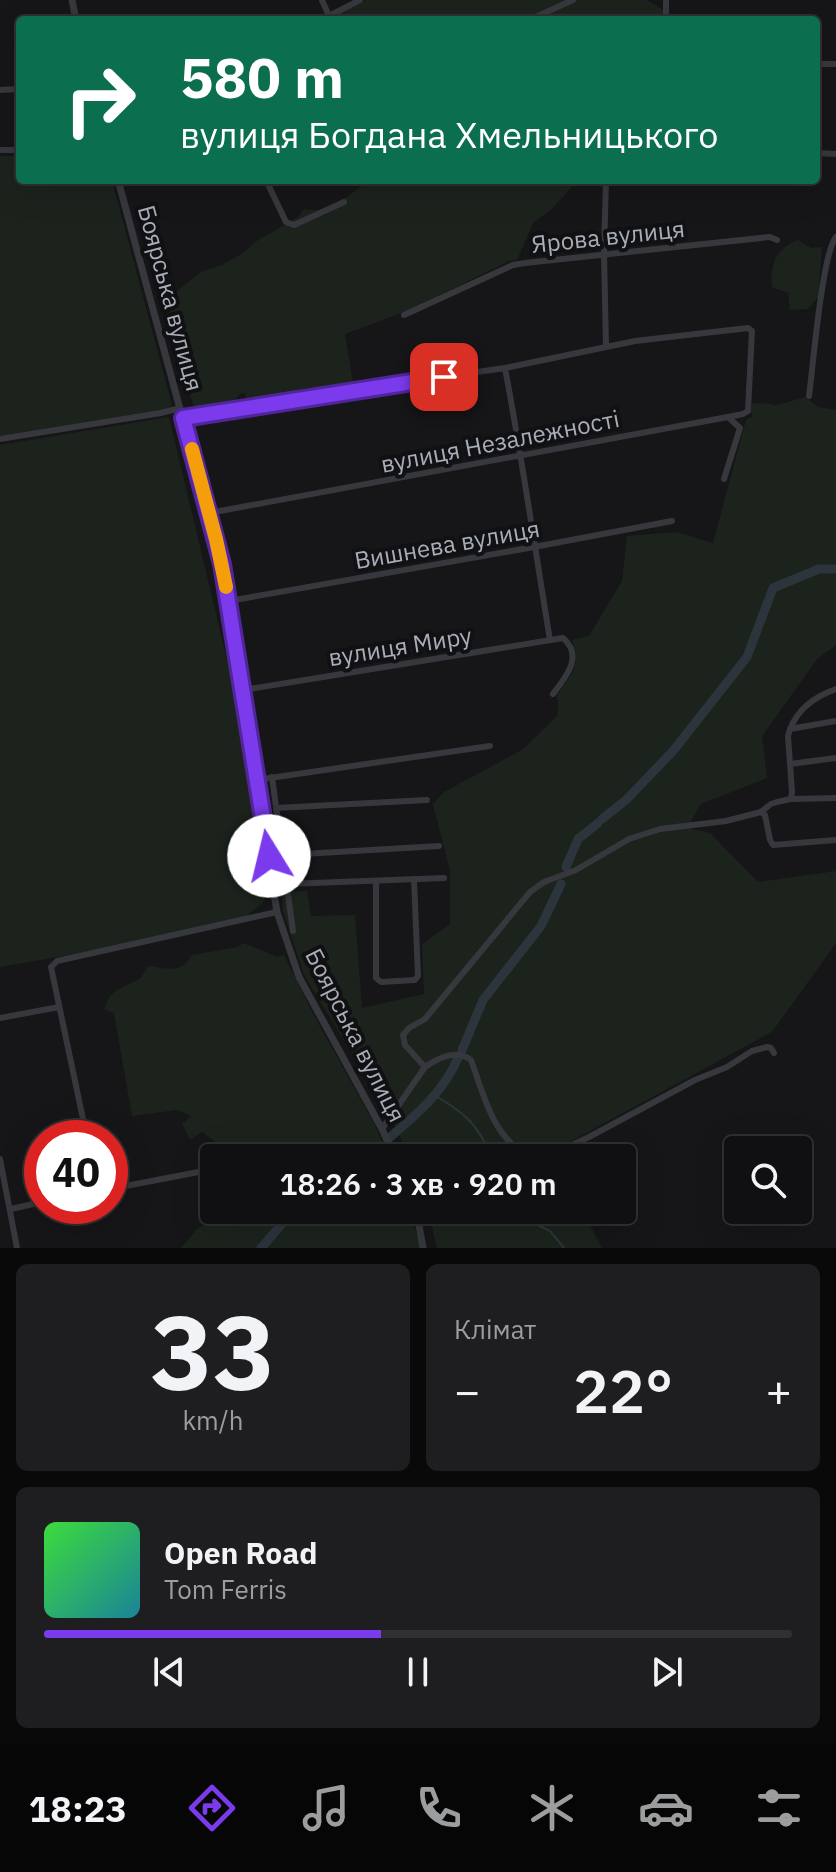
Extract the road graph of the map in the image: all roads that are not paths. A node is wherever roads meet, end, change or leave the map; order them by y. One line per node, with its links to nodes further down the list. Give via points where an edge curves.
1 (360, 0): 3 (street)
2 (573, 0): 4 (street)
3 (333, 16)
4 (538, 16)
5 (119, 184): 16 (street, Боярська вулиця)
6 (268, 184): 8 (street, via 286,222 294,225)
7 (606, 184): 11 (street)
8 (344, 202)
9 (836, 237): 15 (street, via 824,280)
10 (777, 240): 11 (street, Ярова вулиця)
11 (604, 253): 12 (street, Ярова вулиця, via 513,265); 13 (street)
12 (404, 315)
13 (606, 345): 14 (street); 17 (street, via 748,328 748,411)
14 (505, 368): 18 (street); 20 (street)
15 (809, 396)
16 (180, 408): 18 (street, Боярська вулиця); 19 (street)
17 (728, 417): 20 (street, вулиця Незалежності); 21 (street, via 740,428)
18 (183, 418): 22 (street, Боярська вулиця)
19 (0, 439)
20 (522, 456): 22 (street, вулиця Незалежності); 24 (street)
21 (724, 479)
22 (209, 513): 25 (street, Боярська вулиця)
23 (672, 521): 24 (street, Вишнева вулиця)
24 (534, 547): 25 (street, Вишнева вулиця); 26 (street)
25 (229, 601): 28 (street, Боярська вулиця)
26 (550, 640): 28 (street, вулиця Миру); 29 (street, вулиця Миру, via 563,638 573,655 571,671)
27 (836, 689): 31 (street, via 798,713)
28 (243, 690): 36 (street, Боярська вулиця)
29 (553, 694)
30 (836, 721): 31 (street)
31 (789, 732): 34 (street)
32 (490, 746): 35 (street)
33 (836, 758): 34 (street)
34 (790, 764): 38 (street)
35 (272, 777): 36 (street); 40 (street)
36 (256, 780): 45 (street, Боярська вулиця)
37 (836, 798): 38 (street)
38 (791, 799): 41 (street)
39 (427, 800): 40 (street)
40 (276, 808): 44 (street)
41 (761, 812): 42 (street, via 773,845); 55 (street, via 629,839 530,892 425,1019 403,1035 405,1045)
42 (836, 840)
43 (439, 846): 44 (street)
44 (283, 855): 45 (street); 49 (street)
45 (269, 856): 50 (street, Боярська вулиця)
46 (444, 878): 47 (street)
47 (414, 879): 48 (street); 48 (street, via 415,980 376,978)
48 (376, 882): 49 (street)
49 (287, 884): 51 (street)
50 (277, 912): 52 (street, via 57,961 51,967); 57 (street, Боярська вулиця, via 299,977)
51 (293, 931)
52 (59, 1007): 53 (street); 56 (street)
53 (0, 1018)
54 (774, 1053): 60 (street, via 767,1047 752,1051)
55 (425, 1067): 57 (street); 59 (street, via 457,1053 471,1060 499,1131)
56 (83, 1120)
57 (382, 1129): 58 (street, Боярська вулиця)
58 (389, 1144)
59 (513, 1144)
60 (574, 1144)
61 (0, 1159): 65 (street)
62 (200, 1172): 63 (street)
63 (128, 1186)
64 (24, 1206): 65 (street)
65 (11, 1209): 67 (street)
66 (417, 1224): 68 (street)
67 (17, 1248)
68 (423, 1248)

